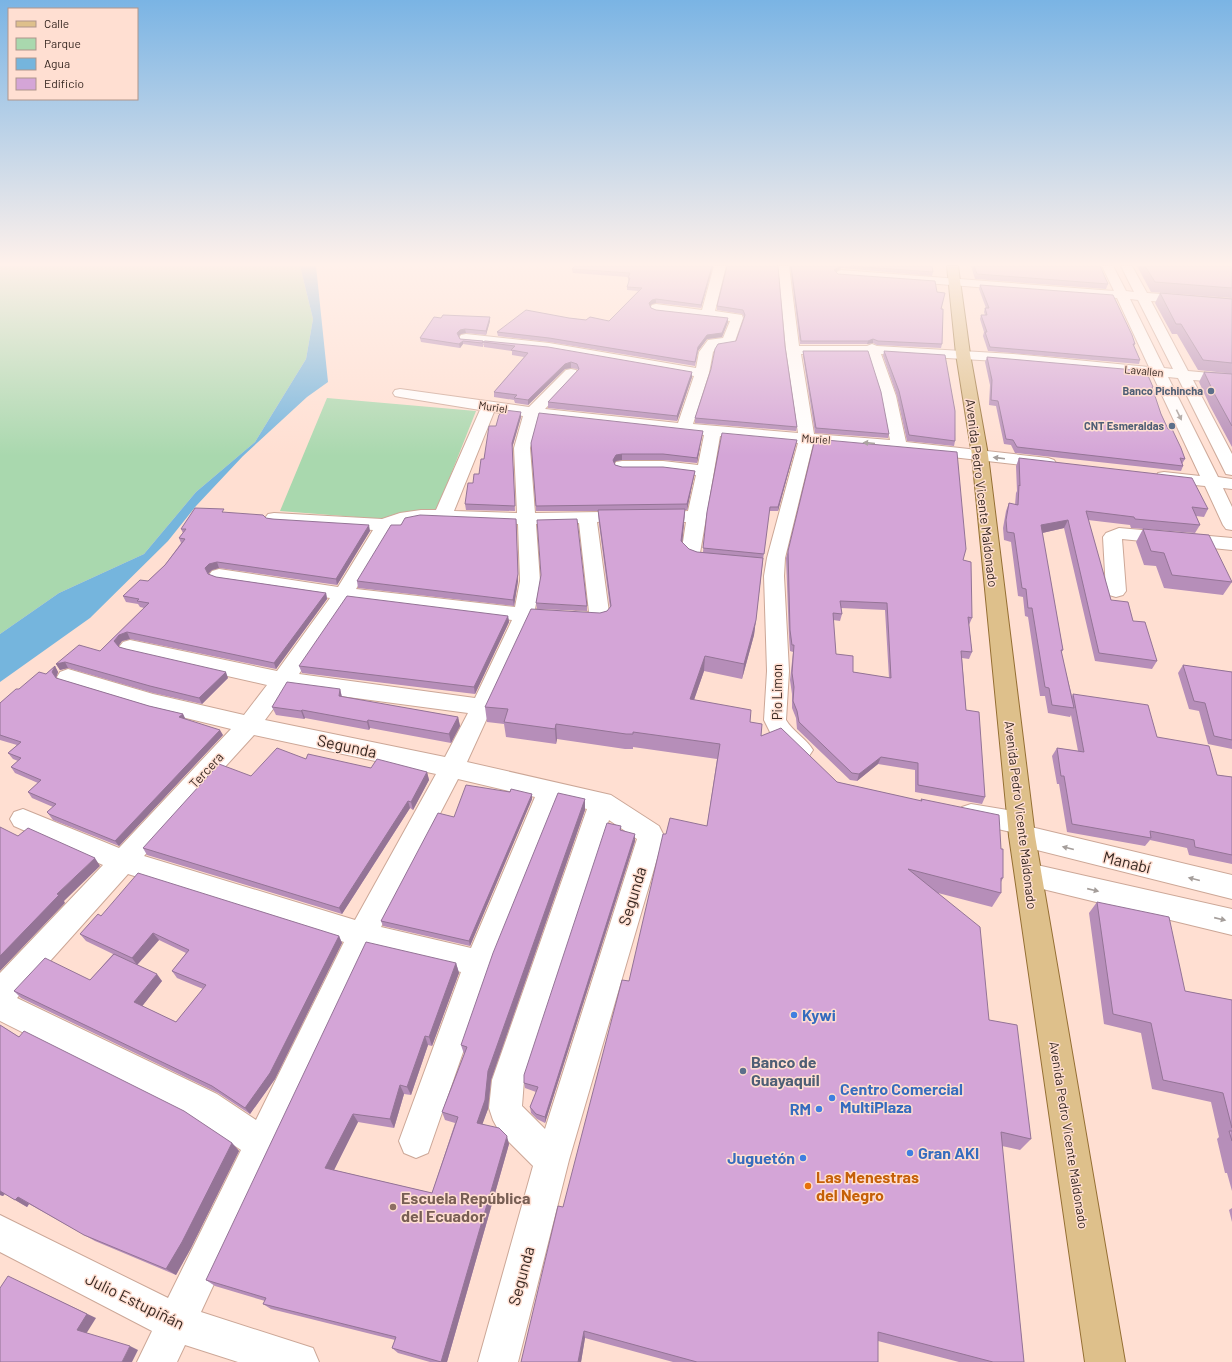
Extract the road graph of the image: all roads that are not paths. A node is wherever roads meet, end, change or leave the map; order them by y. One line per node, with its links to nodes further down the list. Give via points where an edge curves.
1 (733, 330): 12 (street, via 729,341 715,342 711,345 706,352)
2 (791, 330): 8 (street)
3 (960, 330): 9 (main road, Avenida Pedro Vicente Maldonado)
4 (1139, 330): 10 (street)
5 (1160, 330): 13 (street)
6 (466, 338): 12 (street, via 549,347)
7 (872, 348): 8 (street, Lavallen); 9 (street, Lavallen); 21 (street, via 885,378 894,410)
8 (793, 350): 20 (street)
9 (963, 354): 10 (street, Lavallen); 22 (main road, Avenida Pedro Vicente Maldonado)
10 (1159, 372): 13 (street, Lavallen); 28 (street, one-way to 28)
11 (571, 373): 17 (street)
12 (702, 373): 18 (street)
13 (1183, 374): 14 (street, Lavallen); 25 (street)
14 (1232, 379)
15 (400, 393): 16 (street, Muriel)
16 (489, 407): 17 (street, Muriel); 30 (street)
17 (533, 412): 18 (street, Muriel); 36 (street, via 522,448)
18 (684, 428): 19 (street, Muriel)
19 (713, 431): 20 (street, Muriel); 26 (street)
20 (807, 438): 21 (street, Muriel, one-way to 20); 50 (street, Pio Limon, via 767,566 774,576 778,671 776,725)
21 (898, 446): 22 (street, Muriel)
22 (980, 456): 23 (street, Muriel, one-way to 22); 56 (main road, Avenida Pedro Vicente Maldonado)
23 (1065, 465)
24 (622, 466): 26 (street, via 663,466)
25 (1232, 470)
26 (705, 471): 31 (street)
27 (1150, 475): 28 (street)
28 (1212, 482): 29 (street); 38 (street)
29 (1232, 484)
30 (443, 516): 36 (street); 37 (street, via 409,516)
31 (696, 516): 33 (street); 40 (street, via 691,556 696,559)
32 (618, 517): 35 (street)
33 (641, 517)
34 (274, 518): 37 (street)
35 (586, 518): 36 (street); 44 (street, via 600,620)
36 (526, 519): 44 (street, via 530,581)
37 (385, 525): 43 (street, Tercera)
38 (1232, 525)
39 (1232, 544): 42 (street, via 1119,533 1112,537)
40 (730, 562)
41 (219, 575): 43 (street)
42 (1116, 591)
43 (343, 594): 44 (street); 47 (street, Tercera)
44 (524, 616): 48 (street)
45 (130, 647): 47 (street)
46 (68, 677): 49 (street, Segunda, via 154,702)
47 (282, 680): 48 (street); 49 (street, Tercera)
48 (482, 707): 51 (street)
49 (249, 725): 51 (street, Segunda); 57 (street, Tercera)
50 (817, 766)
51 (452, 768): 52 (street, Segunda); 61 (street)
52 (550, 790): 53 (street, Segunda); 62 (street)
53 (602, 802): 67 (street, via 508,1080 505,1108 512,1121); 67 (street, Segunda, via 646,830 650,838)
54 (952, 810): 56 (street)
55 (23, 819): 57 (street)
56 (1021, 830): 58 (main road, Avenida Pedro Vicente Maldonado); 59 (street, Manabí, one-way to 56)
57 (122, 861): 61 (street); 63 (street, Tercera)
58 (1028, 875): 60 (street, one-way to 60); 73 (main road, Avenida Pedro Vicente Maldonado)
59 (1232, 887)
60 (1232, 922)
61 (362, 935): 62 (street); 66 (street)
62 (479, 963): 65 (street)
63 (0, 994)
64 (0, 1005): 66 (street, via 205,1106)
65 (416, 1141)
66 (262, 1144): 69 (street)
67 (552, 1160): 72 (street, Segunda)
68 (0, 1233): 69 (street, Julio Estupiñán)
69 (176, 1323): 70 (street); 71 (street, Julio Estupiñán)
70 (157, 1362)
71 (299, 1362)
72 (498, 1362)
73 (1105, 1362)

